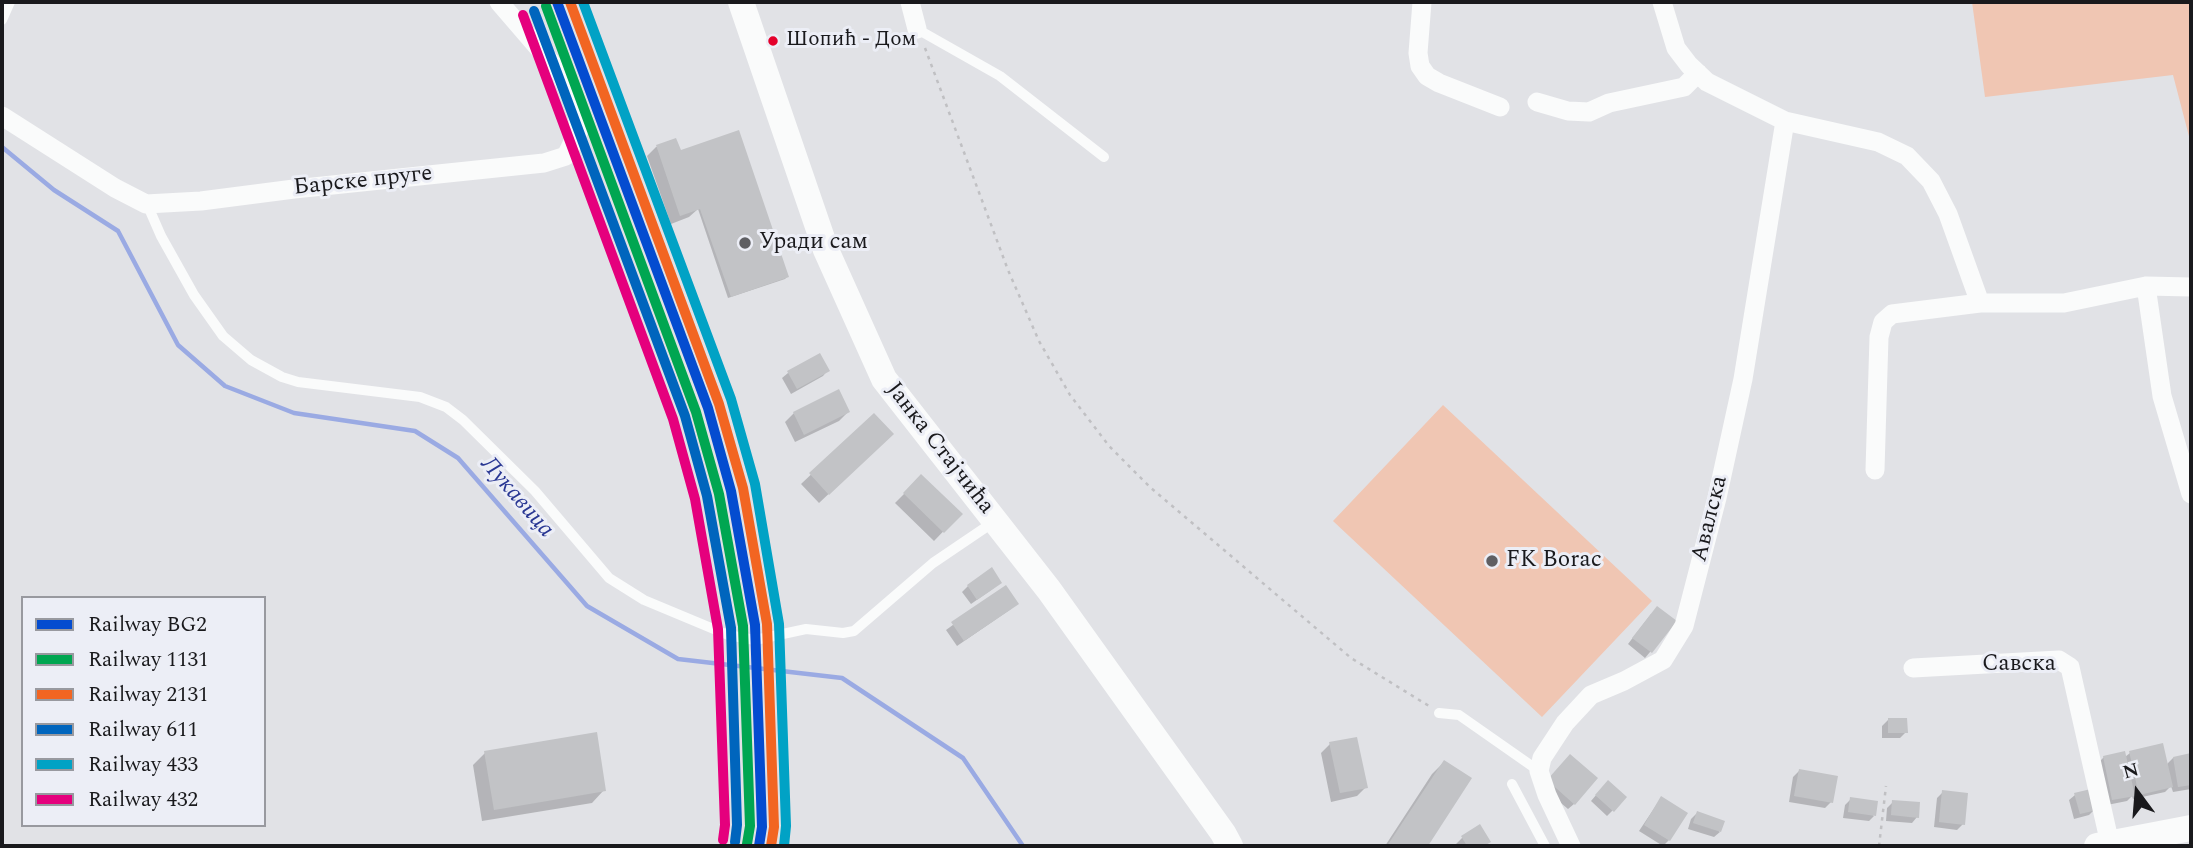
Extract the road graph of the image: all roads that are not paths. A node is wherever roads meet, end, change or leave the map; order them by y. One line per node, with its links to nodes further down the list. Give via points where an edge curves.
1 (10, 2): 7 (lane)
2 (499, 2): 15 (street, Барске пруге, via 561,75 578,111 579,130 566,156 544,163)
3 (741, 2): 21 (street, Јанка Стајчића, via 826,250 884,379)
4 (910, 2): 8 (street)
5 (1422, 2): 11 (street, via 1418,52 1427,76)
6 (1662, 2): 9 (street, via 1676,48)
7 (2, 20)
8 (917, 29): 14 (lane, via 1000,76)
9 (1698, 73): 10 (street, via 1684,86 1589,112); 13 (street)
10 (1536, 102)
11 (1500, 107)
12 (2, 116): 15 (street)
13 (1785, 121): 18 (street, via 1878,142 1907,156 1930,181 1948,214); 24 (street, Авалска, via 1743,379 1684,626 1662,660 1591,695 1565,723 1542,758)
14 (1104, 157)
15 (146, 204): 21 (lane, via 194,295 223,337 251,360 298,382 420,397 446,407 535,491 609,578 643,600 728,635 755,640 806,629 854,631 933,563)
16 (2146, 286): 17 (street); 18 (street, via 2064,303); 20 (street, via 2162,396)
17 (2191, 287)
18 (1980, 303): 19 (street, via 1892,314 1883,322)
19 (1875, 470)
20 (2191, 494)
21 (995, 521): 28 (street, Јанка Стајчића)
22 (1913, 668): 27 (street, Савска, via 2059,660 2070,667)
23 (1439, 713): 24 (lane, via 1459,715)
24 (1539, 771): 30 (street)
25 (1512, 784): 29 (lane)
26 (2191, 828): 27 (street)
27 (2103, 845)
28 (1230, 846)
29 (1545, 846)
30 (1571, 846)

